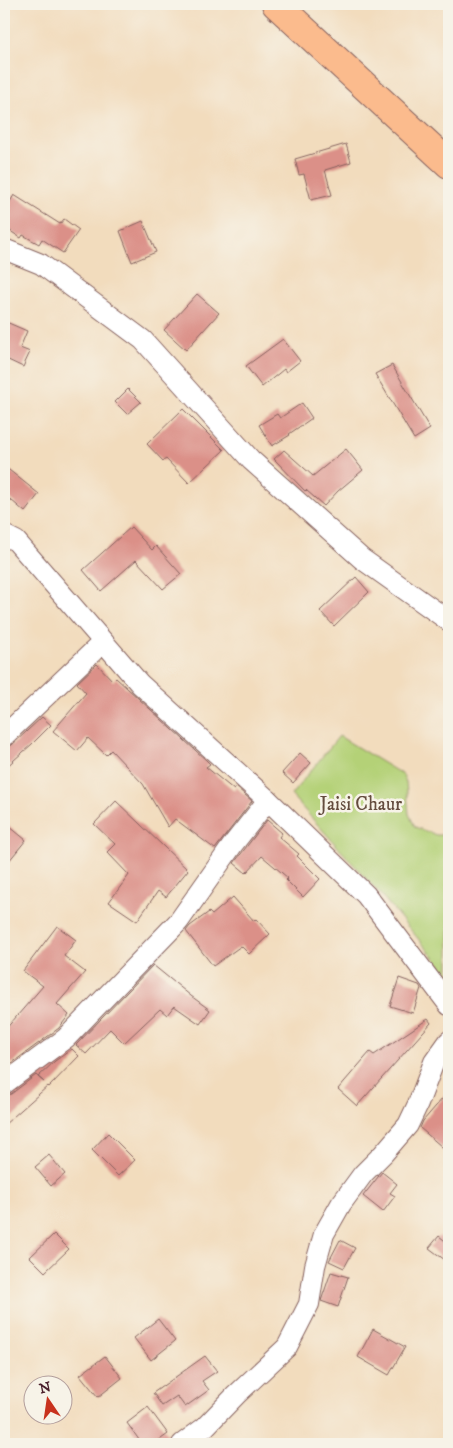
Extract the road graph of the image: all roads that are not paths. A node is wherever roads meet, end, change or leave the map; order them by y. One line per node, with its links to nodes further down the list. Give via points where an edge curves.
1 (276, 4): 2 (highway)
2 (449, 164)
3 (4, 249): 5 (street, via 41,264 143,340 250,460 362,559)
4 (4, 535): 6 (street, via 16,541)
5 (449, 621)
6 (103, 642): 7 (street); 8 (street, via 140,684)
7 (4, 736)
8 (268, 800): 9 (street, via 366,895); 11 (street, via 179,920 66,1038)
9 (449, 1005)
10 (449, 1040): 12 (street, via 434,1062 408,1125 363,1174 340,1204 324,1234 309,1304 286,1347 206,1427)
11 (4, 1084)
12 (182, 1444)

